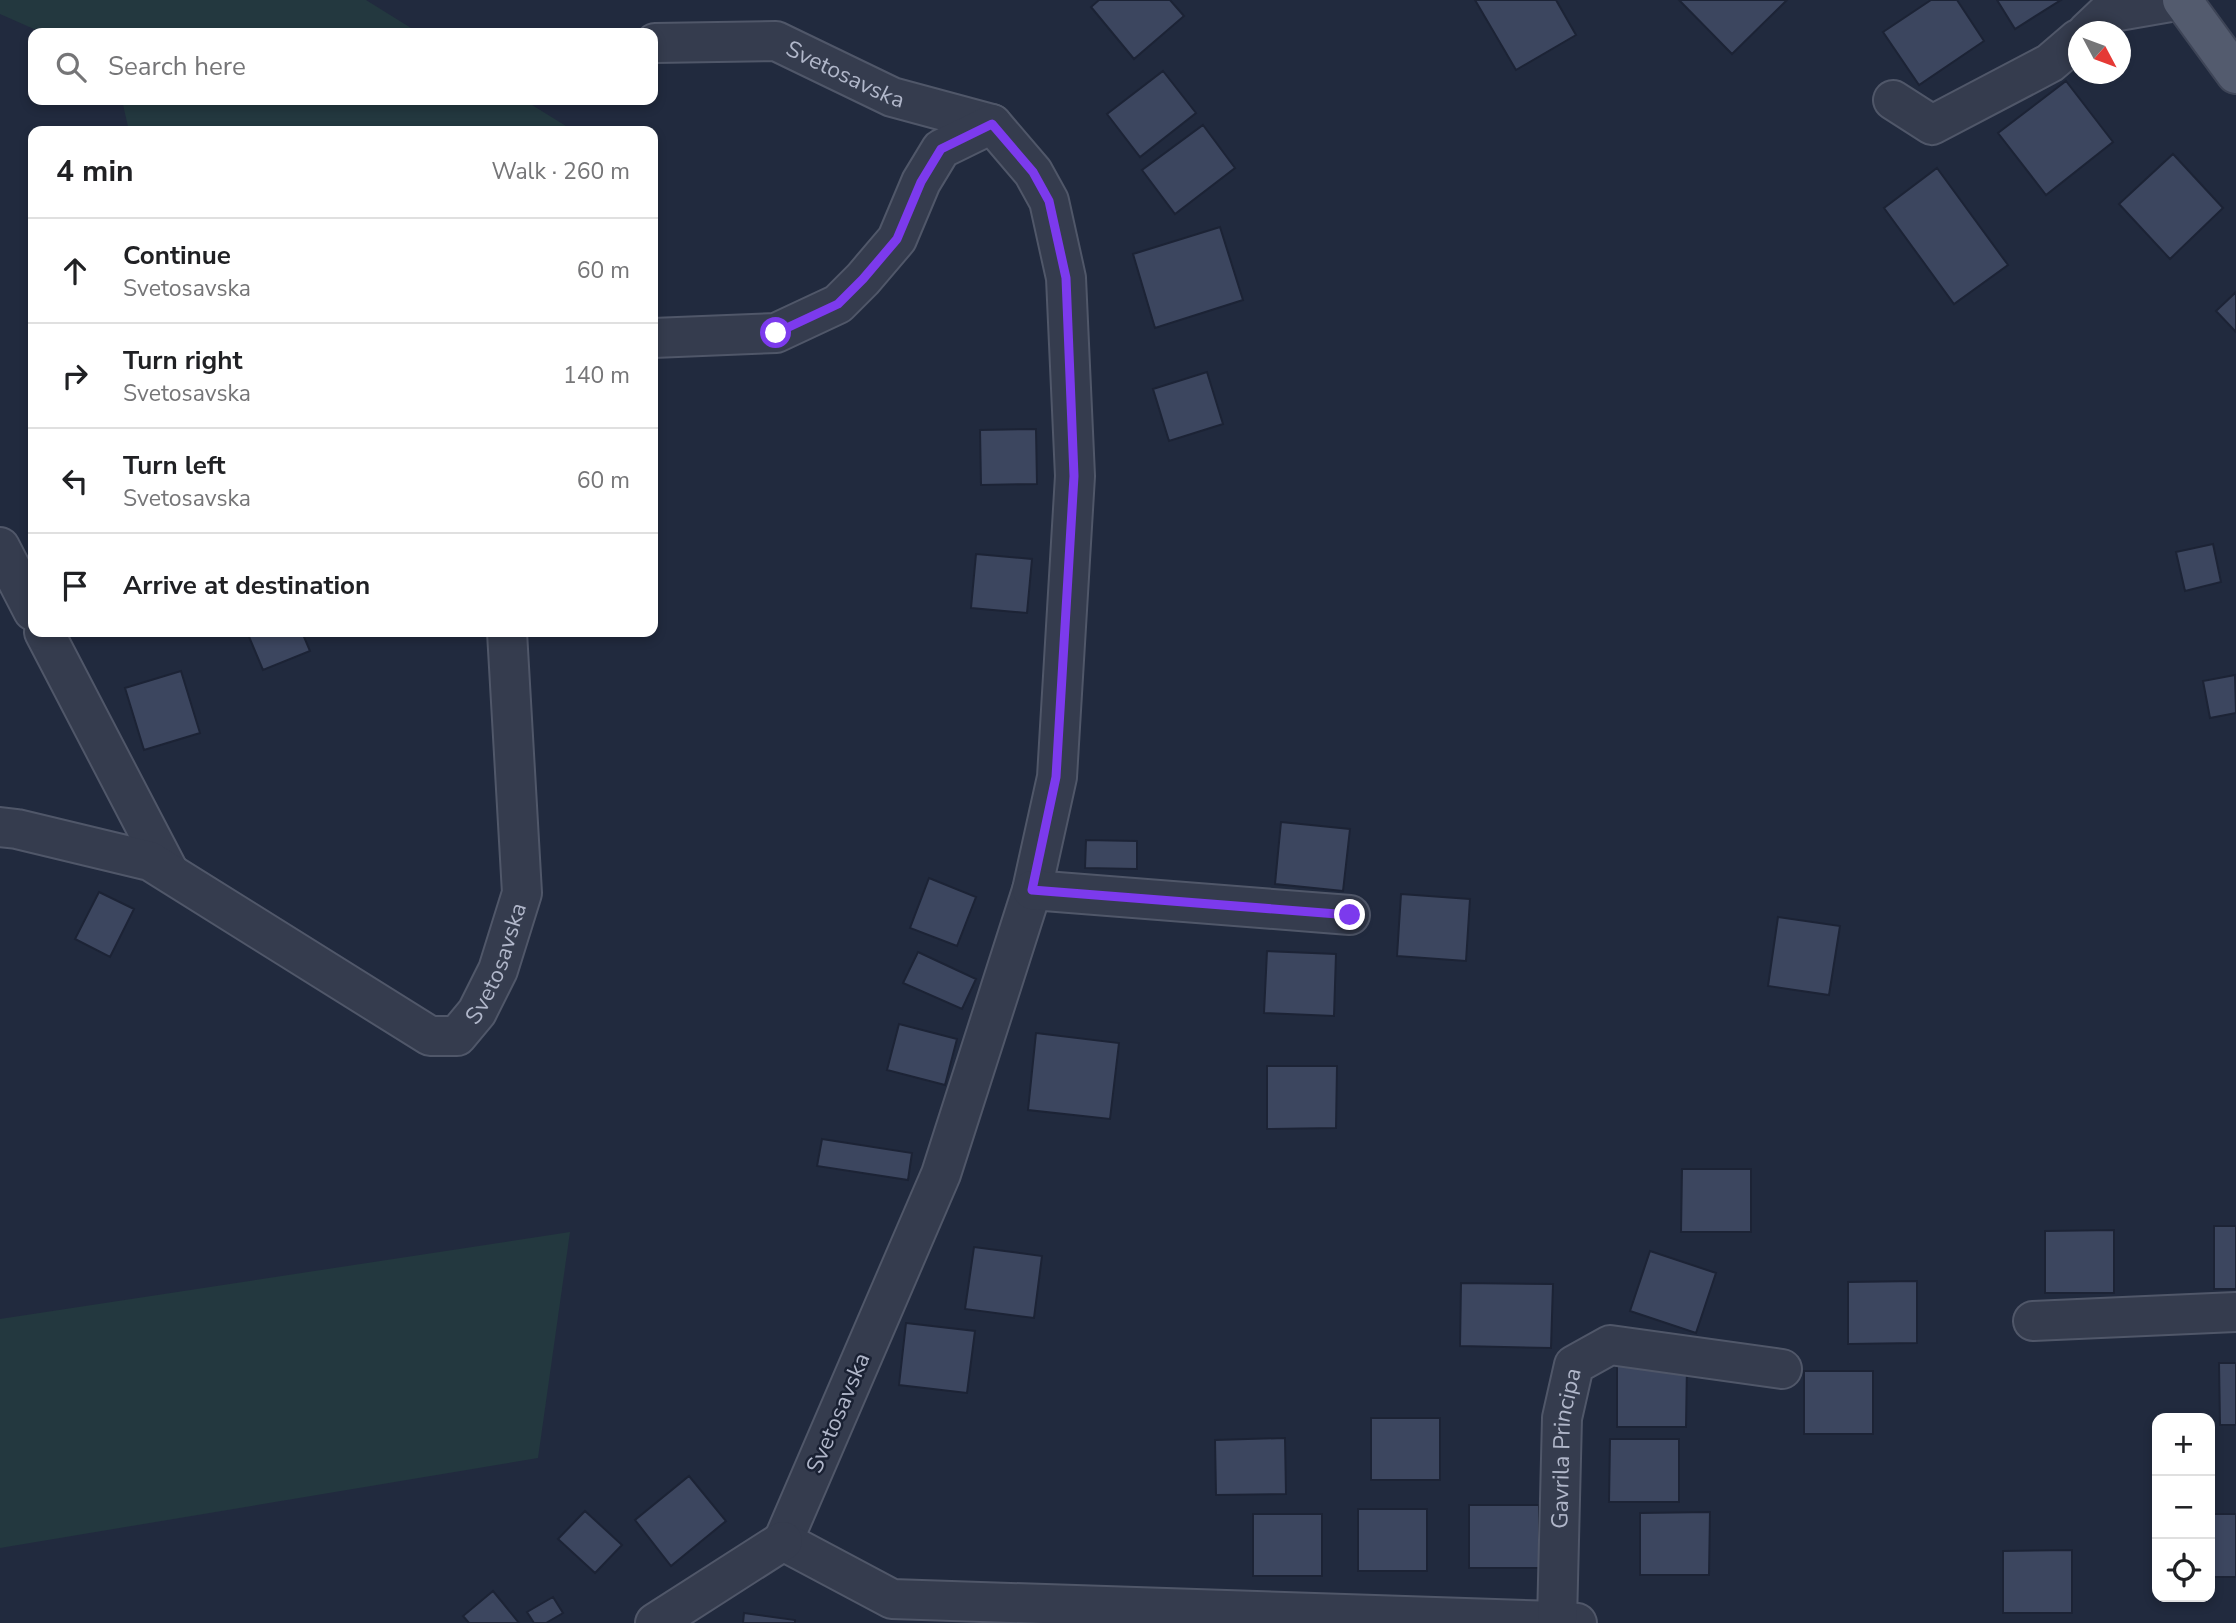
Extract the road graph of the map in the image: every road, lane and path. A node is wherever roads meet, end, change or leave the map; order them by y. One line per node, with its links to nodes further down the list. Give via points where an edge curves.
1 (2182, 0): 2 (street, via 2107,13); 5 (main road)
2 (2099, 21)
3 (658, 43): 7 (street, Svetosavska, via 776,41 892,97)
4 (2068, 47): 6 (street, via 2050,63 1932,125)
5 (2236, 74)
6 (1893, 100)
7 (992, 124): 8 (street, via 941,149 897,239 838,304 776,333); 15 (street, Svetosavska, via 1033,172 1049,201 1066,278 1074,490 1056,777)
8 (658, 338)
9 (0, 547): 10 (street)
10 (28, 601)
11 (47, 637): 14 (street)
12 (507, 637): 14 (street, Svetosavska, via 522,893 498,970 477,1012 457,1037 430,1036)
13 (0, 827): 14 (street, Svetosavska, via 150,861)
14 (169, 872)
15 (1032, 890): 16 (street); 20 (street, Svetosavska, via 941,1174)
16 (1350, 915)
17 (2236, 1312): 18 (street)
18 (2034, 1321)
19 (1782, 1369): 21 (street, Gavrila Principa, via 1610,1345 1574,1365 1562,1418)
20 (783, 1541): 21 (street, Gavrila Principa, via 892,1599); 22 (street)
21 (1567, 1622)
22 (655, 1623)

